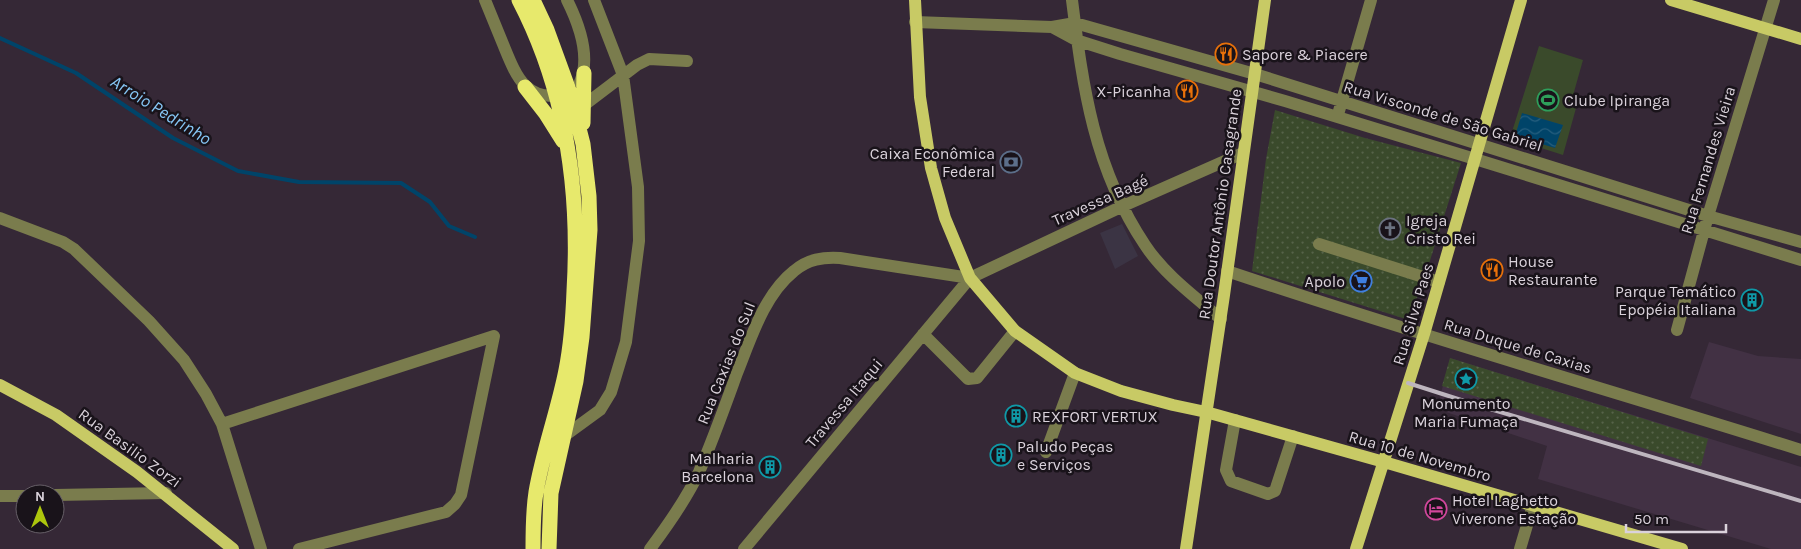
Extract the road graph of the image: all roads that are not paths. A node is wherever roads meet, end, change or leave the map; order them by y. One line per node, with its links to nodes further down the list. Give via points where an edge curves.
1 (485, 0): 23 (street, via 516,75)
2 (519, 0): 25 (highway)
3 (533, 0): 25 (highway, via 547,30)
4 (566, 0): 20 (street, via 581,37)
5 (594, 0): 22 (street)
6 (915, 0): 13 (main road, Rua 10 de Novembro)
7 (1072, 0): 14 (street)
8 (1265, 0): 21 (main road, Rua Doutor Antônio Casagrande)
9 (1372, 0): 26 (street)
10 (1521, 0): 31 (main road, Rua Silva Paes)
11 (1671, 0): 16 (main road)
12 (1774, 0): 16 (street, Rua Fernandes Vieira)
13 (915, 22): 15 (street); 44 (main road, Rua 10 de Novembro, via 920,97 931,168 945,218)
14 (1075, 23): 15 (street); 18 (street); 21 (street, Rua Visconde de São Gabriel)
15 (1052, 27): 18 (street, Rua Visconde de São Gabriel)
16 (1765, 28): 17 (main road); 37 (street, Rua Fernandes Vieira)
17 (1801, 39)
18 (1076, 40): 24 (street, Rua Visconde de São Gabriel); 36 (street, via 1094,132 1104,166)
19 (687, 61): 22 (street, via 649,59)
20 (584, 73): 25 (street, via 578,85); 27 (highway)
21 (1255, 74): 24 (main road, Rua Doutor Antônio Casagrande); 26 (street, Rua Visconde de São Gabriel)
22 (622, 75): 27 (street); 57 (street, via 638,187 640,241 626,342 606,403)
23 (525, 86): 25 (street, via 546,95); 33 (highway)
24 (1252, 92): 28 (street, Rua Visconde de São Gabriel); 34 (main road, Rua Doutor Antônio Casagrande)
25 (563, 94): 32 (highway); 33 (highway)
26 (1342, 102): 28 (street); 29 (street, Rua Visconde de São Gabriel)
27 (584, 106): 32 (highway)
28 (1337, 118): 30 (street, Rua Visconde de São Gabriel)
29 (1406, 122): 30 (street); 31 (street, Rua Visconde de São Gabriel)
30 (1400, 137): 35 (street, Rua Visconde de São Gabriel)
31 (1479, 143): 35 (main road, Rua Silva Paes); 37 (street, Rua Visconde de São Gabriel)
32 (584, 144): 57 (highway, via 589,196 589,260 576,381)
33 (568, 150): 69 (highway, via 576,229 573,314 566,369 536,492)
34 (1243, 153): 36 (street, Travessa Bagé); 43 (main road, Rua Doutor Antônio Casagrande)
35 (1475, 159): 39 (street, Rua Visconde de São Gabriel); 45 (main road, Rua Silva Paes)
36 (1123, 206): 44 (street, Travessa Bagé); 46 (street, via 1145,246 1177,282)
37 (1708, 216): 39 (street, Rua Fernandes Vieira); 40 (street, Rua Visconde de São Gabriel)
38 (0, 218): 55 (street, via 63,242 74,250 149,321 184,360)
39 (1704, 231): 42 (street, Rua Visconde de São Gabriel); 47 (street, Rua Fernandes Vieira)
40 (1801, 242)
41 (1319, 244): 45 (street)
42 (1801, 260)
43 (1227, 271): 46 (main road, Rua Doutor Antônio Casagrande); 50 (street, Rua Duque de Caxias)
44 (970, 278): 48 (main road, Rua 10 de Novembro); 49 (street, Travessa Itaqui); 71 (street, Rua Caxias do Sul, via 840,258 809,261 794,270 772,297 755,328 691,488)
45 (1439, 282): 50 (main road, Rua Silva Paes)
46 (1221, 318): 53 (main road, Rua Doutor Antônio Casagrande)
47 (1677, 330)
48 (1015, 331): 49 (street, via 977,378 972,379 968,379); 51 (main road, Rua 10 de Novembro)
49 (923, 334): 72 (street, Travessa Itaqui)
50 (1424, 334): 58 (street, Rua Duque de Caxias); 60 (main road, Rua Silva Paes)
51 (1075, 372): 53 (main road, Rua 10 de Novembro, via 1120,391); 59 (street)
52 (0, 385): 61 (main road, Rua Basilio Zorzi, via 56,415)
53 (1206, 412): 54 (main road, Rua 10 de Novembro); 73 (main road, Rua Doutor Antônio Casagrande)
54 (1235, 420): 56 (main road, Rua 10 de Novembro); 56 (street, via 1226,470 1230,481 1268,494 1275,491)
55 (222, 424): 67 (street); 68 (street, via 494,336 460,494 455,504 446,512)
56 (1294, 436): 60 (main road, Rua 10 de Novembro)
57 (564, 437): 70 (highway, via 551,493)
58 (1801, 450)
59 (1046, 452)
60 (1384, 462): 65 (main road, Rua 10 de Novembro); 74 (main road, Rua Silva Paes)
61 (166, 494): 62 (street); 66 (main road, Rua Basilio Zorzi)
62 (65, 495)
63 (0, 496): 64 (street)
64 (15, 496)
65 (1533, 505): 75 (street); 76 (main road, Rua 10 de Novembro)
66 (233, 549)
67 (261, 549)
68 (298, 549)
69 (533, 549)
70 (549, 549)
71 (650, 549)
72 (744, 549)
73 (1186, 549)
74 (1356, 549)
75 (1520, 549)
76 (1682, 549)

